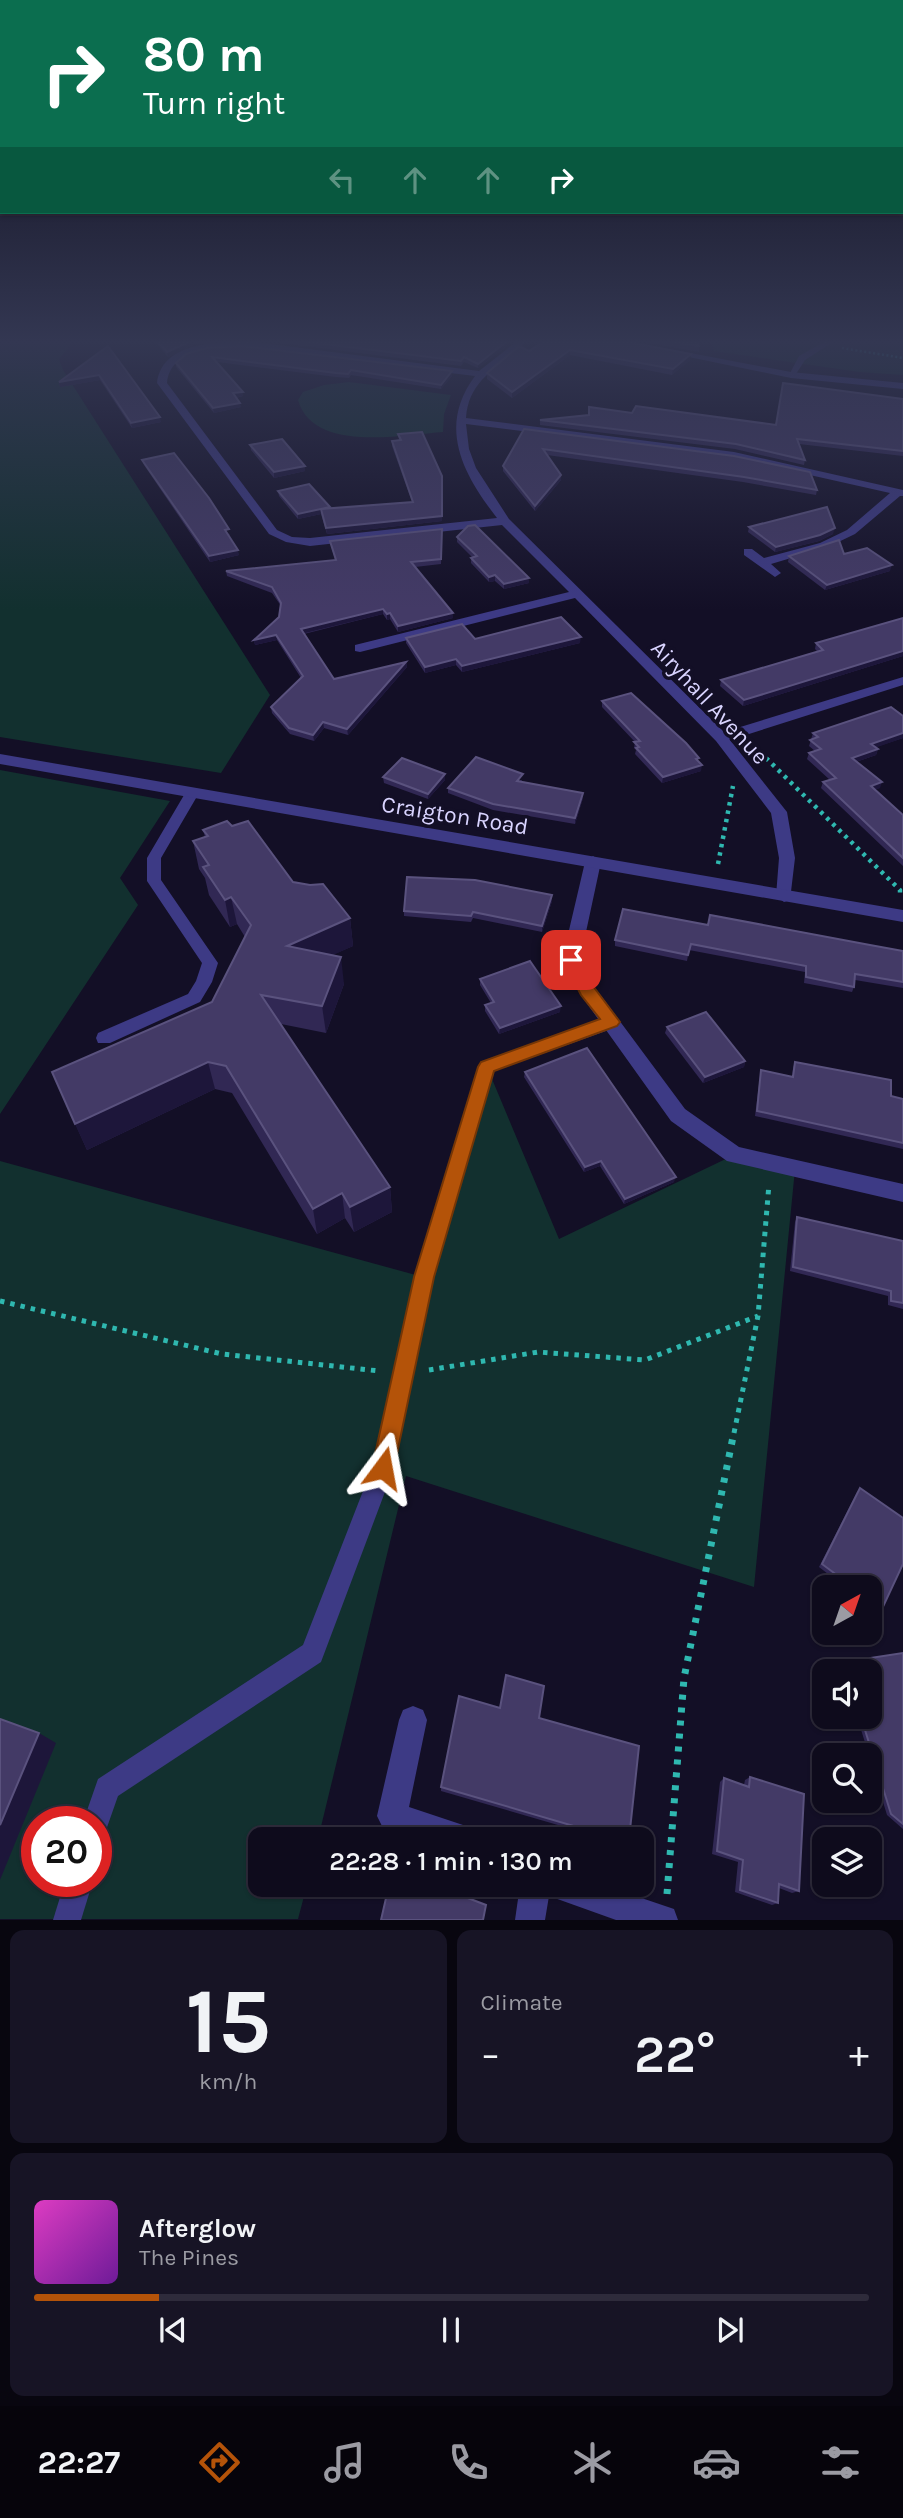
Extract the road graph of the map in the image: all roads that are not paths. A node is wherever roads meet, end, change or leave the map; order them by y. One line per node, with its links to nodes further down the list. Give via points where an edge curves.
1 (198, 432): 5 (street, via 273,532 290,540 310,542)
2 (461, 432): 5 (street, Airyhall Avenue, via 468,466)
3 (564, 432): 4 (street, via 734,455)
4 (901, 492): 7 (street, via 851,532)
5 (505, 521): 9 (street, Airyhall Avenue)
6 (748, 552): 7 (street)
7 (761, 563): 8 (street)
8 (775, 573)
9 (576, 594): 10 (street); 12 (street, Airyhall Avenue)
10 (360, 648)
11 (903, 681): 12 (street)
12 (721, 738): 16 (street, Airyhall Avenue, via 779,812 787,858)
13 (0, 759): 14 (street, Craigton Road)
14 (192, 793): 15 (street, Craigton Road); 19 (lane, via 153,858 154,881 210,963 205,982 194,998)
15 (593, 862): 16 (street, Craigton Road); 18 (street, via 571,960)
16 (784, 896): 17 (street, Craigton Road)
17 (903, 916)
18 (611, 1022): 20 (street, via 678,1115 734,1156); 22 (lane, via 487,1067 424,1277 383,1468 312,1653 107,1788)
19 (104, 1038)
20 (903, 1193)
21 (413, 1720): 23 (street, via 392,1816)
22 (102, 1806)
23 (427, 1827)
24 (74, 1897): 28 (lane)
25 (533, 1897): 29 (street)
26 (595, 1897): 27 (street)
27 (663, 1919)
28 (67, 1920)
29 (530, 1920)

